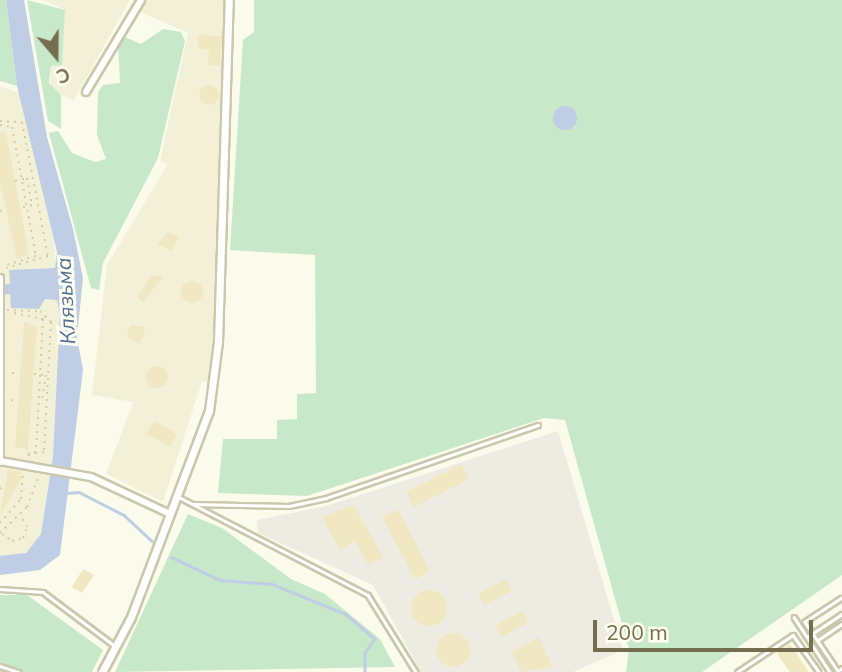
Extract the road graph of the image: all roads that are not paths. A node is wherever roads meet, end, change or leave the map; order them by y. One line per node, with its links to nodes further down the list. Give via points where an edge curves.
1 (141, 0): 3 (street)
2 (229, 0): 10 (street, via 214,385)
3 (86, 92)
4 (0, 278): 5 (street)
5 (0, 284): 6 (street)
6 (1, 303): 7 (street)
7 (2, 388): 9 (street)
8 (538, 425): 11 (lane, via 326,498 289,506)
9 (0, 462): 12 (street, via 37,464 91,477)
10 (176, 496): 11 (lane); 12 (street)
11 (193, 504): 26 (lane, via 368,595)
12 (170, 514): 21 (street)
13 (0, 589): 21 (lane, via 43,592)
14 (842, 598): 18 (lane, via 805,622)
15 (842, 614): 18 (lane)
16 (793, 617): 19 (lane)
17 (842, 624): 20 (lane)
18 (812, 633): 19 (lane); 20 (lane)
19 (806, 637): 29 (lane)
20 (817, 640): 23 (lane, via 838,671)
21 (115, 646): 25 (street)
22 (0, 666): 24 (lane)
23 (842, 668)
24 (19, 672)
25 (101, 672)
26 (416, 672)
27 (737, 672): 28 (lane, via 793,635)
28 (819, 672)
29 (830, 672)

